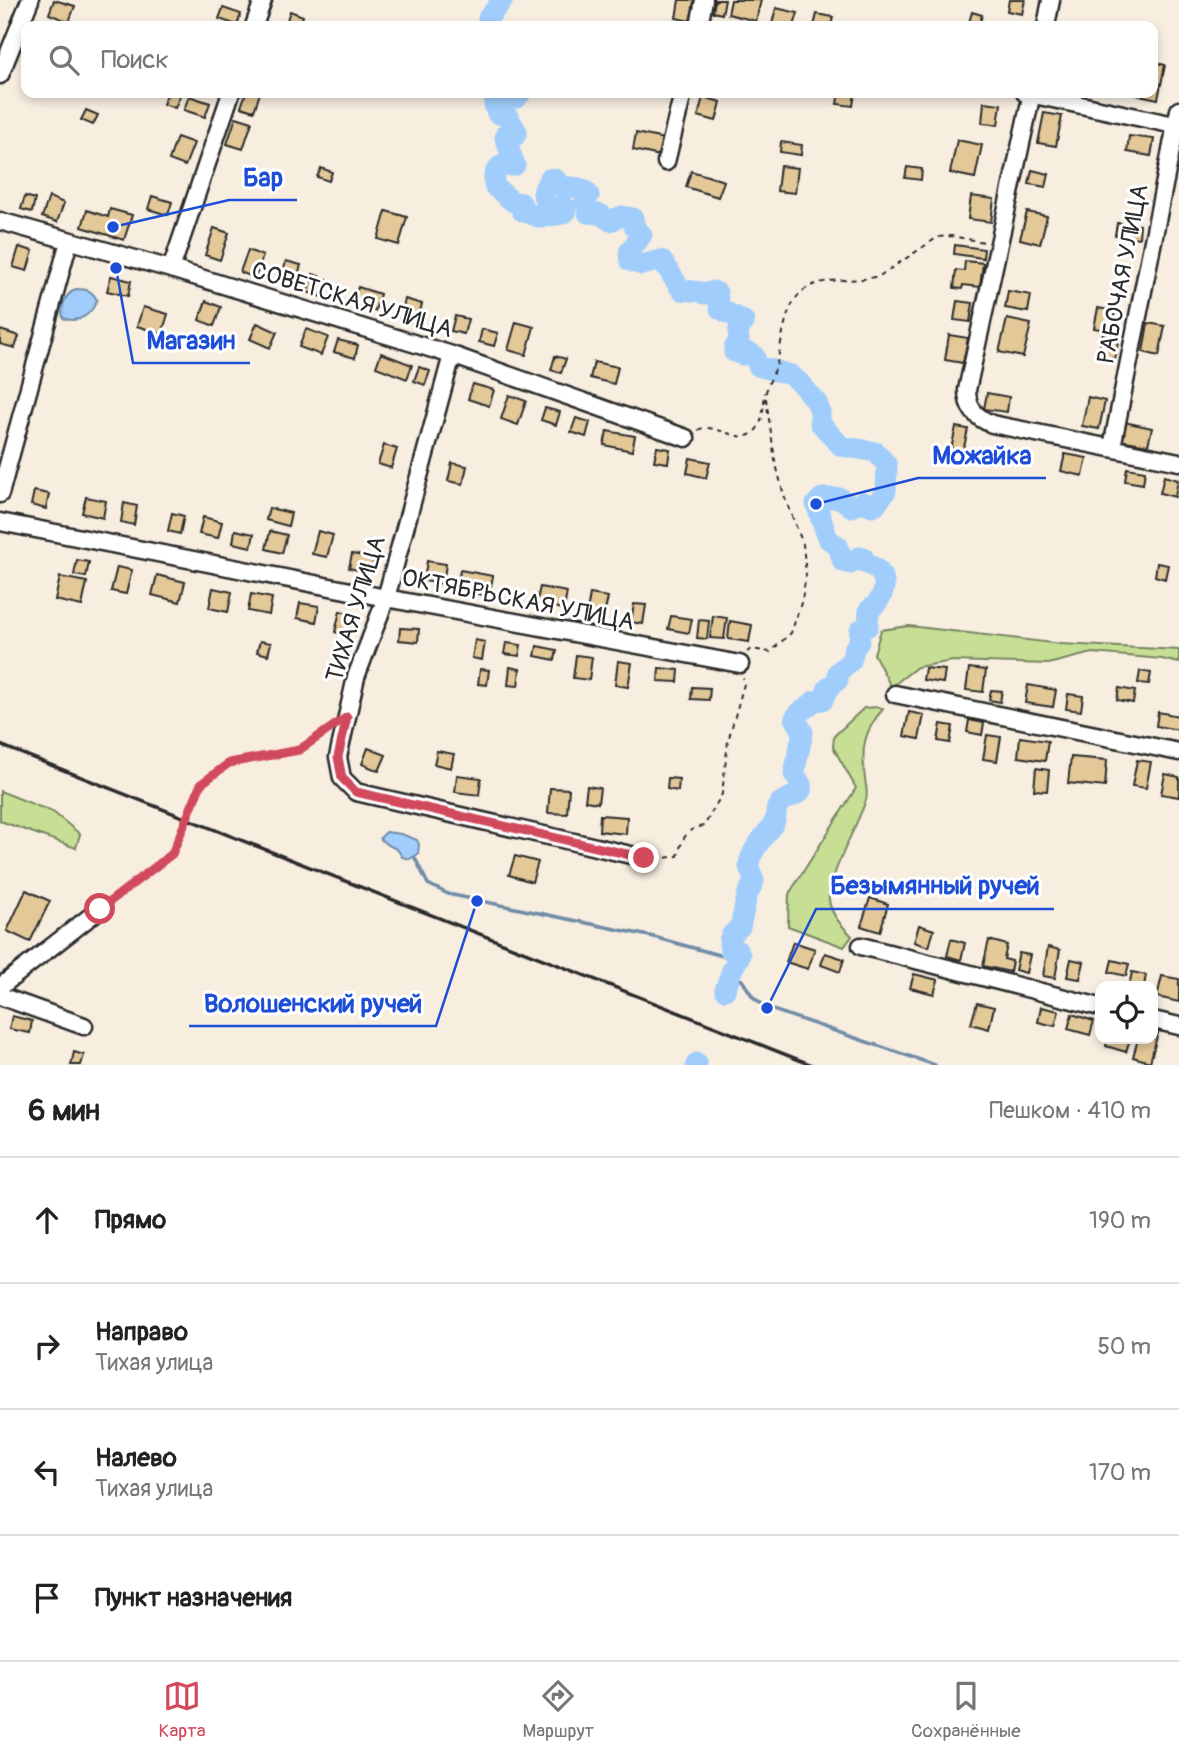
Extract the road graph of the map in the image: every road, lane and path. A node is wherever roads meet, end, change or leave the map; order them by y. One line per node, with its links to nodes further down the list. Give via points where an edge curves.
1 (30, 0): 5 (street)
2 (262, 0): 6 (street)
3 (704, 0): 7 (street)
4 (1052, 0): 8 (street)
5 (22, 21)
6 (256, 21)
7 (702, 21)
8 (1047, 21)
9 (21, 22): 10 (street)
10 (0, 75)
11 (229, 98): 20 (street)
12 (682, 98): 16 (street)
13 (1028, 98): 19 (street)
14 (1057, 98): 15 (street)
15 (1178, 120): 24 (street, РАБОЧАЯ УЛИЦА)
16 (666, 162)
17 (0, 221): 18 (street, СОВЕТСКАЯ УЛИЦА)
18 (69, 241): 20 (street, СОВЕТСКАЯ УЛИЦА); 26 (street)
19 (999, 244): 22 (path, via 939,237 881,275 808,288 792,304); 24 (street, via 967,402 976,415 992,424)
20 (171, 269): 21 (street, СОВЕТСКАЯ УЛИЦА)
21 (452, 355): 23 (street, СОВЕТСКАЯ УЛИЦА); 28 (street, ТИХАЯ УЛИЦА)
22 (765, 392): 23 (path, via 762,416 750,436 702,428); 29 (path, via 775,460 803,544 806,575 791,632 770,652 751,649 743,654)
23 (686, 438)
24 (1112, 447): 25 (street)
25 (1179, 462)
26 (0, 494)
27 (0, 522): 28 (street, ОКТЯБРЬСКАЯ УЛИЦА)
28 (386, 598): 29 (street, ОКТЯБРЬСКАЯ УЛИЦА); 31 (street, ТИХАЯ УЛИЦА, via 356,677)
29 (740, 664): 33 (path, via 744,684 728,741 722,794 704,826 692,827 682,839 678,856)
30 (895, 694): 32 (street)
31 (347, 717): 33 (street, ТИХАЯ УЛИЦА, via 338,757 342,778 356,792); 34 (path, via 299,750 229,763 201,784 172,854)
32 (1179, 752)
33 (644, 858)
34 (100, 909): 36 (street)
35 (861, 946): 38 (street)
36 (0, 986)
37 (0, 996): 40 (street)
38 (1095, 1006)
39 (1158, 1021): 41 (street)
40 (84, 1026)
41 (1179, 1026)

